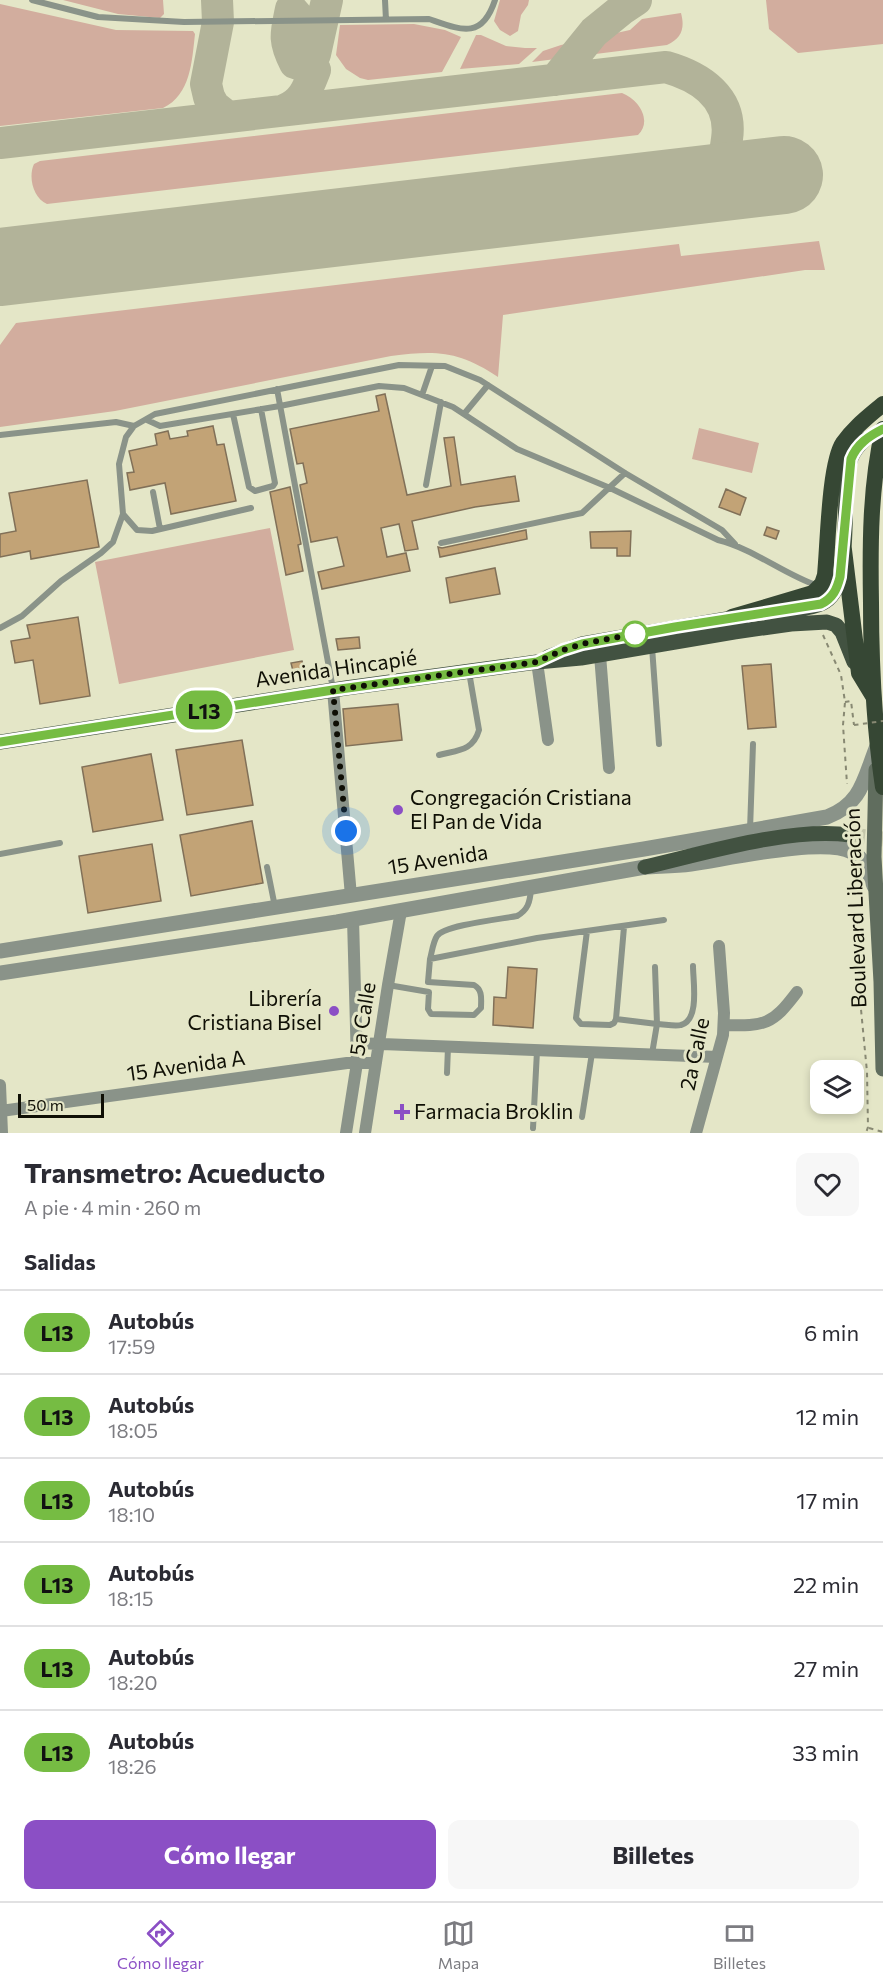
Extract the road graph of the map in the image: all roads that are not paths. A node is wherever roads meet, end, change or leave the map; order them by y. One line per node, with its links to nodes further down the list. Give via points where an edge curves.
1 (32, 0): 4 (lane, via 98,17 183,22)
2 (385, 0): 4 (lane)
3 (495, 0): 4 (lane, via 484,22 464,30 429,19)
4 (386, 20)
5 (432, 366): 6 (lane, via 445,366); 7 (lane, via 399,365); 8 (lane)
6 (488, 385): 14 (lane); 21 (lane)
7 (277, 388): 11 (lane); 15 (lane, via 155,414)
8 (422, 395): 9 (lane); 11 (lane, via 404,388 380,386)
9 (441, 402): 14 (lane); 22 (lane)
10 (883, 404): 32 (highway, via 855,428 839,450 825,575)
11 (280, 406): 12 (lane); 40 (lane)
12 (261, 409): 13 (lane); 13 (lane, via 275,483 255,491 249,487)
13 (233, 414): 15 (lane, via 160,426)
14 (464, 414): 23 (lane, via 517,449)
15 (147, 420): 16 (lane)
16 (134, 426): 18 (lane, via 116,422); 26 (lane, via 126,437 119,464)
17 (883, 429): 27 (highway, Boulevard Liberación)
18 (0, 435)
19 (864, 440): 31 (main road, Avenida Hincapié, via 849,465)
20 (883, 470): 27 (highway)
21 (624, 473): 23 (lane); 30 (lane, via 722,530)
22 (426, 485)
23 (610, 488): 29 (lane, via 582,513); 30 (lane, via 718,540)
24 (153, 492): 28 (lane)
25 (251, 508): 28 (lane)
26 (123, 514): 28 (lane, via 137,530); 34 (lane, via 113,542 22,616)
27 (871, 518): 41 (highway, Boulevard Liberación)
28 (160, 529)
29 (441, 543)
30 (735, 544): 32 (lane)
31 (844, 550): 33 (main road, Avenida Hincapié, via 838,584 825,602); 39 (highway)
32 (820, 587): 33 (highway, via 810,595)
33 (732, 617): 37 (main road, Avenida Hincapié, via 582,644)
34 (0, 628)
35 (652, 646): 36 (main road, Avenida Hincapié); 39 (main road, Avenida Hincapié, via 765,627 830,622 840,628); 44 (lane)
36 (600, 655): 37 (main road, Avenida Hincapié); 48 (street)
37 (537, 662): 38 (main road, Avenida Hincapié); 42 (street)
38 (469, 671): 40 (main road, Avenida Hincapié); 47 (lane, via 480,730 469,747)
39 (859, 673): 41 (highway)
40 (333, 690): 43 (main road, Avenida Hincapié); 58 (street)
41 (874, 696): 46 (highway, Boulevard Liberación)
42 (548, 740)
43 (0, 742)
44 (659, 744)
45 (753, 744): 50 (lane)
46 (877, 746): 49 (highway, Boulevard Liberación); 50 (street, 15 Avenida, via 859,792 841,812); 57 (main road, Boulevard Liberación)
47 (439, 754)
48 (609, 768)
49 (883, 787)
50 (750, 830): 58 (street, 15 Avenida)
51 (850, 835): 55 (main road, via 810,834)
52 (60, 843): 53 (lane)
53 (0, 854)
54 (267, 867): 59 (lane)
55 (645, 867): 56 (street, 15 Avenida); 57 (street, 15 Avenida, via 831,846 856,855 868,870)
56 (531, 888): 60 (street, 15 Avenida); 67 (lane, via 530,903 524,913 440,932)
57 (876, 891): 73 (main road, Boulevard Liberación)
58 (351, 896): 59 (street, 15 Avenida)
59 (275, 908): 66 (street, 15 Avenida)
60 (401, 910): 61 (street, 15 Avenida); 72 (street, 5a Calle)
61 (353, 918): 70 (street, 15 Avenida); 79 (street, 5a Calle)
62 (664, 920): 63 (lane)
63 (624, 927): 64 (lane); 76 (lane)
64 (587, 930): 67 (lane); 76 (lane, via 577,1021 610,1025)
65 (719, 946): 78 (street, 2a Calle)
66 (0, 951)
67 (430, 959): 71 (lane)
68 (693, 966): 77 (lane, via 694,1011 689,1021 681,1026)
69 (655, 967): 77 (lane)
70 (0, 973)
71 (428, 982): 74 (lane); 74 (lane, via 474,985 481,992 481,1008 474,1015 431,1014)
72 (388, 985): 74 (lane); 80 (street, 5a Calle)
73 (882, 985): 88 (main road, Boulevard Liberación)
74 (429, 992)
75 (797, 992): 78 (street, via 770,1021)
76 (616, 1019): 77 (lane)
77 (657, 1024): 84 (lane)
78 (724, 1025): 85 (street, 2a Calle)
79 (356, 1042): 80 (street); 86 (street, 5a Calle)
80 (379, 1043): 81 (street); 87 (street, 5a Calle)
81 (448, 1046): 82 (street); 89 (lane)
82 (537, 1050): 83 (street); 93 (lane)
83 (592, 1052): 84 (street); 92 (lane)
84 (652, 1054): 85 (street)
85 (717, 1057): 97 (street, 2a Calle)
86 (357, 1063): 87 (street, 15 Avenida A); 91 (street, 15 Avenida A); 95 (street, 5a Calle)
87 (376, 1063): 96 (street, 5a Calle)
88 (883, 1069)
89 (447, 1073)
90 (0, 1085): 91 (street)
91 (1, 1111): 94 (street)
92 (582, 1117)
93 (533, 1128)
94 (2, 1133)
95 (346, 1133)
96 (365, 1133)
97 (696, 1133)

